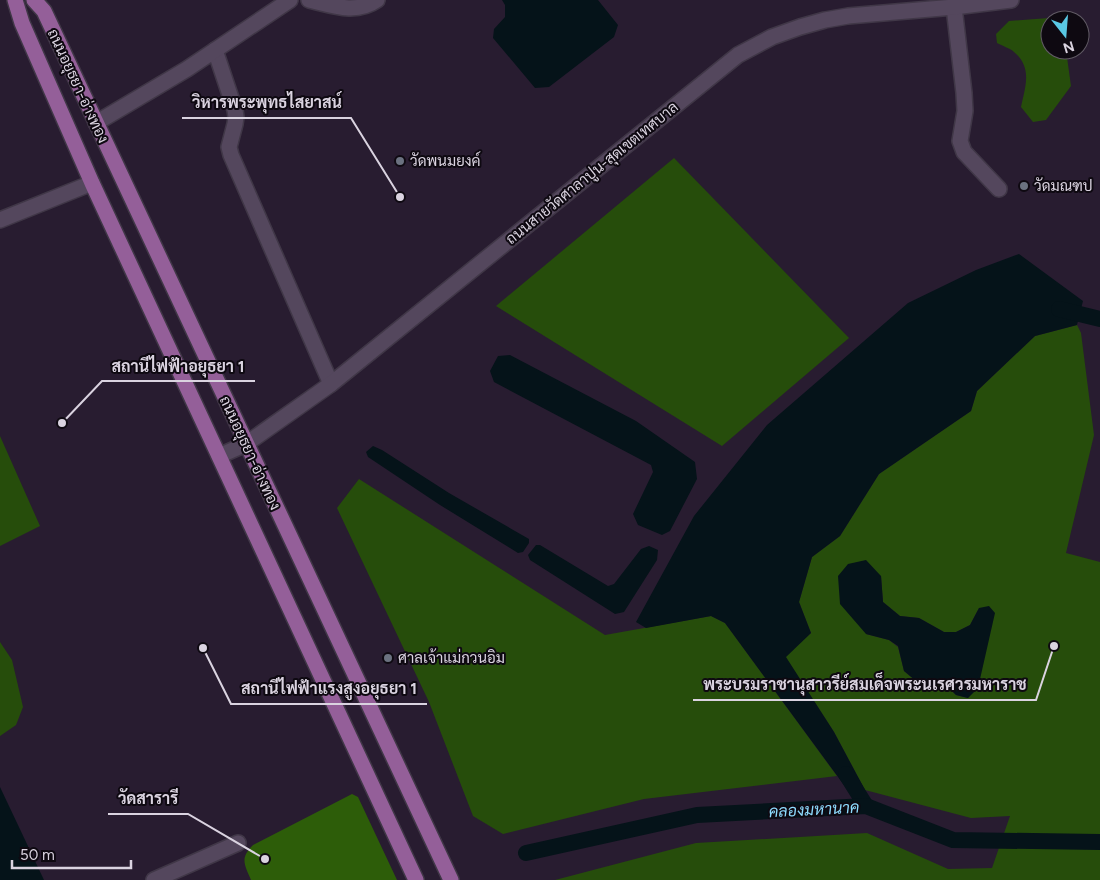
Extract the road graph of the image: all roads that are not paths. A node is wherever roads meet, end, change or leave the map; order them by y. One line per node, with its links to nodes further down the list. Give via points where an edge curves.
1 (15, 0): 10 (main road, ถนนอยุธยา-อ่างทอง, via 22,23)
2 (34, 0): 9 (main road, ถนนอยุธยา-อ่างทอง, via 44,12)
3 (290, 0): 8 (street)
4 (309, 0): 5 (street, via 347,9 361,8)
5 (376, 0)
6 (1011, 0): 7 (street, ถนนสายวัดศาลาปูน-สุดเขตเทศบาล)
7 (954, 7): 11 (street, via 965,111 961,146); 13 (street, ถนนสายวัดศาลาปูน-สุดเขตเทศบาล, via 825,20 800,26 738,55)
8 (215, 50): 9 (street); 13 (street, via 235,110 229,147 231,155)
9 (96, 123): 14 (main road, ถนนอยุธยา-อ่างทอง)
10 (92, 182): 12 (street); 15 (main road, ถนนอยุธยา-อ่างทอง)
11 (999, 189)
12 (0, 220)
13 (331, 384): 14 (street, ถนนสายวัดศาลาปูน-สุดเขตเทศบาล)
14 (246, 444): 15 (street, ถนนสายวัดศาลาปูน-สุดเขตเทศบาล); 19 (main road, ถนนอยุธยา-อ่างทอง)
15 (219, 456): 18 (main road, ถนนอยุธยา-อ่างทอง)
16 (238, 843): 17 (street)
17 (154, 880)
18 (416, 880)
19 (450, 880)

